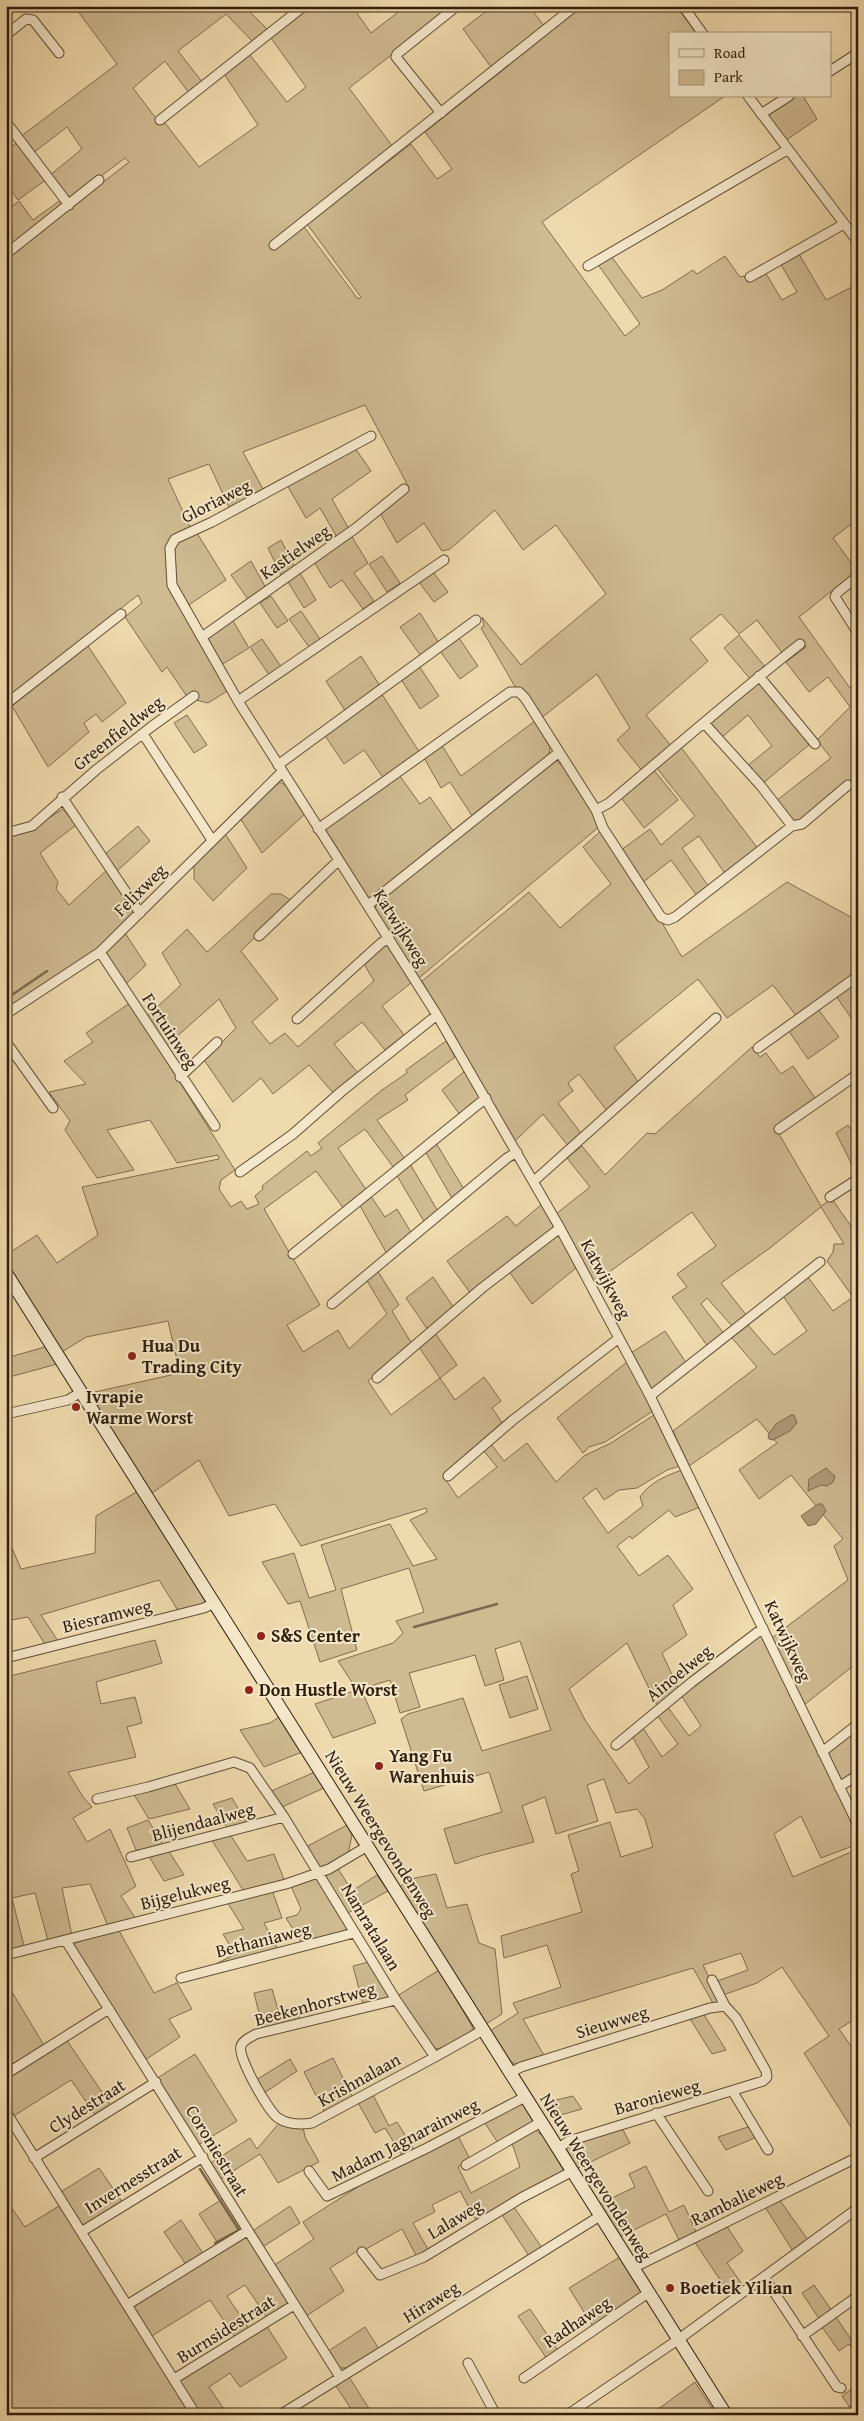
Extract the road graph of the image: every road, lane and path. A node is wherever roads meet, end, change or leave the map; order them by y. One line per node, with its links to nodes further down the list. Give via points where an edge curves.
1 (304, 6): 16 (street)
2 (457, 6): 14 (street, via 396,57)
3 (576, 6): 14 (street)
4 (683, 6): 7 (street)
5 (853, 6): 6 (street)
6 (858, 14)
7 (702, 32)
8 (6, 35): 9 (street, via 26,19 33,20)
9 (59, 53)
10 (856, 58): 11 (street)
11 (832, 69)
12 (749, 98): 15 (street)
13 (786, 98): 15 (street)
14 (441, 113): 23 (street)
15 (760, 114): 18 (street)
16 (160, 120)
17 (6, 122): 20 (street)
18 (787, 150): 21 (street); 25 (street)
19 (99, 180): 20 (street)
20 (69, 204): 24 (street)
21 (844, 224): 22 (street); 26 (street)
22 (858, 242)
23 (274, 245)
24 (6, 254)
25 (588, 266)
26 (750, 277)
27 (371, 436): 34 (street, Gloriaweg, via 175,539 170,548 172,585)
28 (404, 489): 34 (street, Kastielweg, via 356,528)
29 (444, 560): 38 (street)
30 (858, 576): 33 (street, via 835,597)
31 (121, 614): 39 (street)
32 (476, 620): 44 (street, Felixweg)
33 (858, 633)
34 (202, 637): 38 (street, Gloriaweg)
35 (800, 644): 36 (street)
36 (759, 676): 40 (street); 42 (street)
37 (194, 696): 41 (street, Greenfieldweg)
38 (238, 701): 44 (street, Gloriaweg)
39 (6, 704)
40 (704, 723): 47 (street, via 609,803); 48 (street)
41 (143, 734): 46 (street, Greenfieldweg); 51 (street)
42 (816, 744)
43 (558, 753): 47 (street); 49 (street, via 525,698 518,692 510,692); 53 (street)
44 (280, 768): 49 (street, Katwijkweg); 51 (street, Felixweg)
45 (848, 784): 48 (street, via 802,824)
46 (62, 797): 50 (street, Greenfieldweg, via 32,826); 54 (street)
47 (596, 810): 48 (street, via 603,828 661,917 668,920)
48 (792, 826)
49 (318, 829): 52 (street, Katwijkweg)
50 (6, 834)
51 (212, 840): 54 (street, Felixweg)
52 (339, 860): 53 (street, Katwijkweg); 55 (street)
53 (368, 905): 56 (street, Katwijkweg)
54 (140, 913): 57 (street, Felixweg)
55 (260, 936)
56 (389, 938): 60 (street, Katwijkweg); 62 (street)
57 (100, 952): 59 (street, Felixweg); 67 (street, Fortuinweg)
58 (858, 976): 65 (street)
59 (6, 1014)
60 (437, 1016): 68 (street, Katwijkweg); 73 (street, via 293,1134)
61 (716, 1018): 75 (street)
62 (297, 1019)
63 (6, 1042): 69 (street)
64 (217, 1042): 67 (street)
65 (758, 1048)
66 (858, 1074): 71 (street)
67 (180, 1077): 70 (street, Fortuinweg)
68 (486, 1098): 72 (street, Katwijkweg); 78 (street)
69 (53, 1108)
70 (215, 1126)
71 (779, 1129)
72 (517, 1152): 75 (street, Katwijkweg); 81 (street)
73 (240, 1172)
74 (858, 1179): 76 (street)
75 (534, 1181): 77 (street, Katwijkweg)
76 (830, 1197)
77 (560, 1228): 82 (street, Katwijkweg); 83 (street, via 482,1288)
78 (294, 1254)
79 (820, 1262): 85 (street)
80 (6, 1273): 84 (street, Nieuw Weergevondenweg)
81 (332, 1304)
82 (619, 1338): 85 (street, Katwijkweg); 87 (street, via 513,1420)
83 (378, 1378)
84 (81, 1392): 86 (street, via 68,1400); 88 (street, Nieuw Weergevondenweg)
85 (650, 1396): 89 (street, Katwijkweg)
86 (6, 1414)
87 (448, 1476)
88 (214, 1603): 90 (street, Biesramweg); 99 (street, Nieuw Weergevondenweg, via 308,1749)
89 (763, 1628): 92 (street, Ainoelweg); 93 (street, Katwijkweg)
90 (6, 1658)
91 (858, 1724): 93 (street)
92 (616, 1745)
93 (822, 1752): 95 (street, Katwijkweg)
94 (858, 1775): 95 (street)
95 (839, 1787): 98 (street, Katwijkweg)
96 (96, 1800): 97 (street, Namratalaan, via 234,1762 250,1768)
97 (284, 1817): 100 (street, Blijendaalweg); 101 (street, Namratalaan)
98 (858, 1825)
99 (366, 1847): 101 (street, Bijgelukweg); 110 (street, Nieuw Weergevondenweg)
100 (131, 1857)
101 (319, 1873): 102 (street, Namratalaan); 103 (street, Bijgelukweg)
102 (354, 1933): 105 (street, Bethaniaweg); 107 (street, Namratalaan)
103 (66, 1941): 104 (street, Bijgelukweg); 109 (street, Coroniestraat)
104 (6, 1955)
105 (181, 1978)
106 (712, 1980): 108 (street)
107 (396, 2000): 111 (street, Namratalaan); 120 (street, Beekenhorstweg, via 263,2032 244,2042 241,2046 242,2059 272,2113 286,2123)
108 (725, 2006): 112 (street, Sieuwweg, via 710,2008); 115 (street, Baronieweg, via 736,2018 767,2077)
109 (109, 2009): 113 (street); 114 (street, Coroniestraat)
110 (483, 2030): 111 (street); 112 (street, Nieuw Weergevondenweg)
111 (435, 2057): 120 (street, Krishnalaan, via 319,2120)
112 (510, 2073): 116 (street, Nieuw Weergevondenweg)
113 (6, 2074)
114 (156, 2082): 123 (street, Coroniestraat); 124 (street, Clydestraat)
115 (733, 2092): 118 (street, Baronieweg); 122 (street)
116 (524, 2097): 119 (street, Nieuw Weergevondenweg); 127 (street, Madam Jagnarainweg, via 327,2196)
117 (6, 2112): 124 (street)
118 (656, 2113): 121 (street, Baronieweg, via 569,2141); 129 (street)
119 (540, 2122): 121 (street, Nieuw Weergevondenweg); 126 (street)
120 (296, 2125)
121 (557, 2149): 128 (street, Nieuw Weergevondenweg)
122 (768, 2150)
123 (203, 2157): 132 (street, Coroniestraat); 133 (street, Invernesstraat)
124 (34, 2158): 133 (street)
125 (854, 2159): 135 (street, Rambalieweg)
126 (466, 2165)
127 (309, 2171)
128 (572, 2172): 131 (street, Nieuw Weergevondenweg); 134 (street, Lalaweg, via 521,2198 424,2257 380,2276)
129 (708, 2191)
130 (858, 2208): 136 (street)
131 (600, 2216): 135 (street, Nieuw Weergevondenweg); 144 (street, Hiraweg)
132 (247, 2231): 139 (street); 140 (street, Coroniestraat)
133 (81, 2232): 139 (street)
134 (362, 2252)
135 (633, 2268): 137 (street, Nieuw Weergevondenweg)
136 (764, 2277): 141 (street); 142 (street)
137 (648, 2293): 142 (street, Nieuw Weergevondenweg); 145 (street, Radhaweg)
138 (858, 2296): 141 (street)
139 (127, 2305): 146 (street)
140 (294, 2306): 144 (street, Coroniestraat); 146 (street, Burnsidestraat)
141 (802, 2336): 147 (street, via 837,2387)
142 (679, 2339): 151 (street); 152 (street, Nieuw Weergevondenweg)
143 (468, 2364): 150 (street)
144 (340, 2377): 149 (street, Hiraweg)
145 (524, 2378)
146 (174, 2379): 148 (street)
147 (841, 2388)
148 (196, 2415)
149 (280, 2415)
150 (496, 2415)
151 (567, 2415)
152 (726, 2415)

